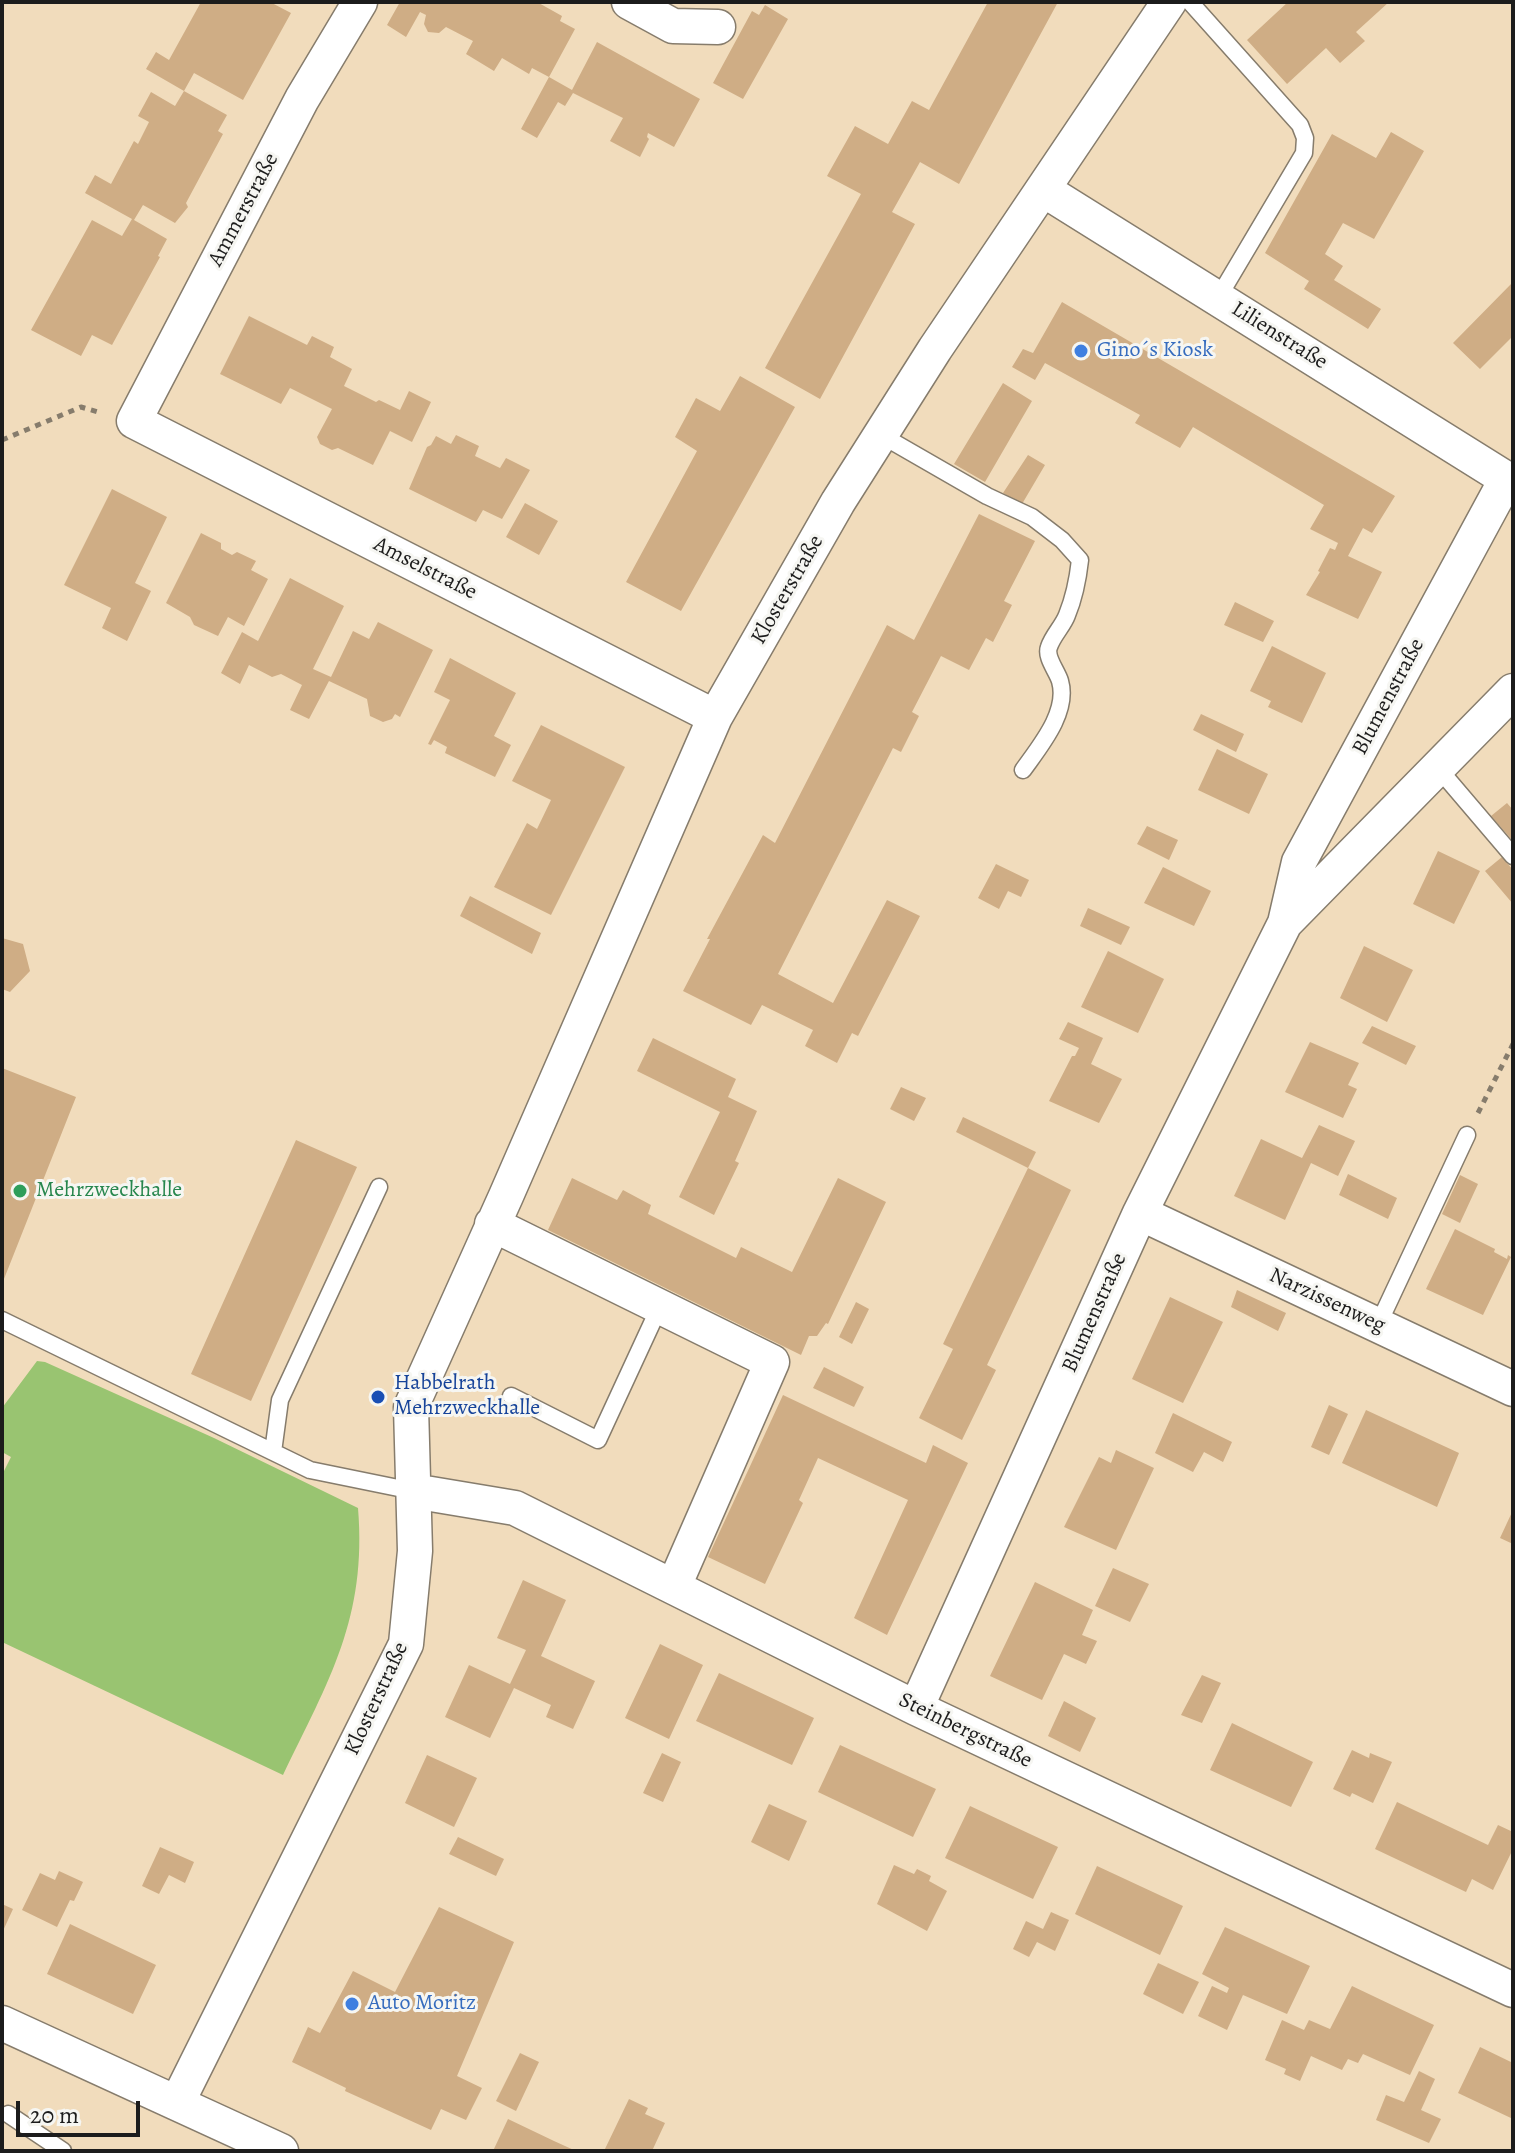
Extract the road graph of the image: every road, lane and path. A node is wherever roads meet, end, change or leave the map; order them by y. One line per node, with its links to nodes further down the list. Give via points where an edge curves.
1 (360, 2): 8 (street, Ammerstraße, via 302,99)
2 (629, 2): 5 (street, via 673,26)
3 (1169, 2): 6 (street, Klosterstraße)
4 (1190, 2): 7 (lane, via 1300,125 1305,138 1304,153)
5 (718, 27)
6 (1044, 190): 7 (street, Lilienstraße); 9 (street, Klosterstraße)
7 (1218, 298): 11 (street, Lilienstraße)
8 (134, 421): 10 (path, via 81,407); 13 (street, Amselstraße)
9 (881, 435): 13 (street, Klosterstraße); 15 (lane, via 1032,517 1080,560 1067,615 1048,648 1061,683 1060,702 1053,724)
10 (2, 440)
11 (1506, 469): 17 (street, Blumenstraße, via 1299,862)
12 (1513, 691): 14 (street, Blumenstraße)
13 (715, 717): 22 (street, Klosterstraße)
14 (1438, 768): 16 (lane); 17 (street, Blumenstraße)
15 (1023, 770)
16 (1513, 856)
17 (1285, 923): 21 (street, Blumenstraße)
18 (1513, 1044): 19 (path)
19 (1467, 1135): 25 (lane)
20 (379, 1187): 28 (lane, via 280,1400)
21 (1140, 1213): 25 (street, Narzissenweg); 31 (street, Blumenstraße)
22 (492, 1224): 23 (street); 29 (street, Klosterstraße, via 411,1407)
23 (659, 1308): 27 (lane, via 598,1440); 30 (street, via 772,1362)
24 (2, 1320): 28 (lane)
25 (1378, 1325): 26 (street, Narzissenweg)
26 (1513, 1389)
27 (511, 1396)
28 (273, 1452): 29 (lane, via 310,1470)
29 (413, 1491): 30 (street, Steinbergstraße, via 515,1508); 34 (street, Klosterstraße, via 415,1551 406,1644)
30 (674, 1586): 31 (street, Steinbergstraße)
31 (916, 1708): 32 (street, Steinbergstraße)
32 (1513, 1990)
33 (2, 2023): 34 (street)
34 (177, 2103): 37 (street)
35 (8, 2114): 36 (lane)
36 (63, 2151)
37 (281, 2151)

